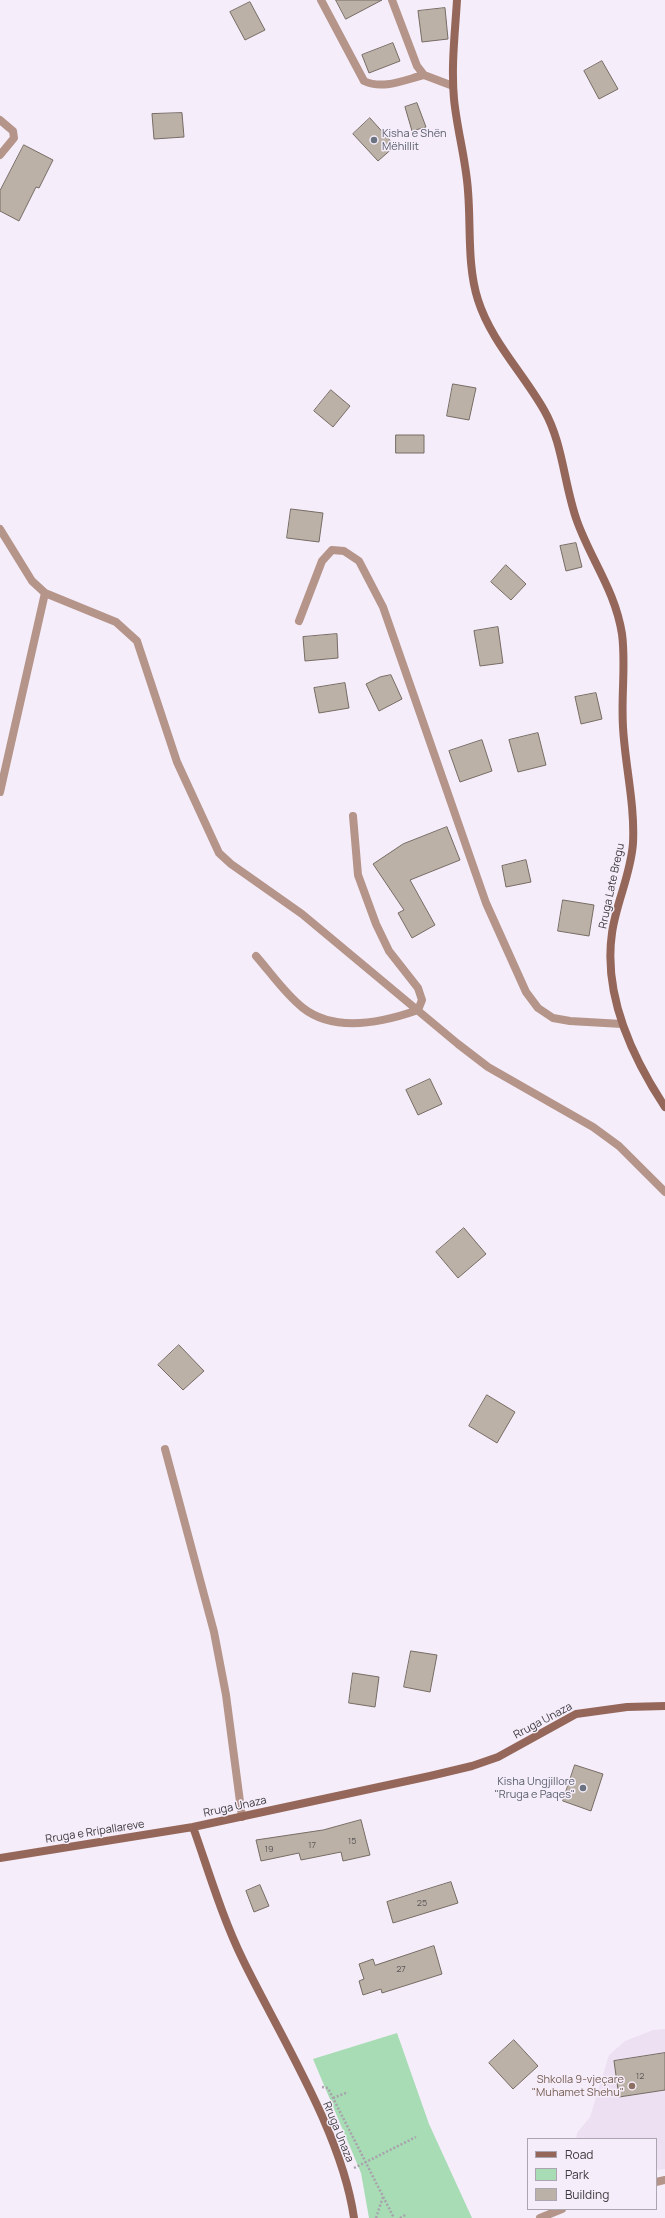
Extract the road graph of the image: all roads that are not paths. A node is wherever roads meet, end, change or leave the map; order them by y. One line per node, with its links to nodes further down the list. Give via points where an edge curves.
1 (321, 0): 4 (street, via 364,80 373,85 384,86)
2 (392, 0): 4 (street, via 417,66)
3 (457, 0): 5 (main road, Rruga Late Bregu)
4 (424, 75): 5 (street)
5 (453, 86): 16 (main road, Rruga Late Bregu, via 466,170 472,263 478,302 499,344 543,409 553,429 576,517 610,590 622,634 623,728 633,820 633,844 629,870 612,932 610,959)
6 (0, 120): 7 (street, via 13,131 14,138)
7 (0, 155)
8 (0, 529): 9 (street, via 32,581)
9 (45, 593): 11 (street); 15 (street, via 116,622 137,641 177,762 219,853 230,864 302,914)
10 (300, 621): 16 (street, via 322,561 332,550 344,551 359,561 383,607 486,903 526,992 538,1008 553,1018)
11 (3, 761): 12 (street)
12 (0, 792)
13 (353, 816): 15 (street, via 358,875 389,951 418,988 422,1000)
14 (256, 956): 15 (street, via 295,1000 316,1016 330,1020 379,1021)
15 (418, 1010): 18 (street, via 488,1067 604,1134)
16 (622, 1024): 17 (main road, Rruga Late Bregu, via 635,1058)
17 (665, 1108)
18 (665, 1192)
19 (165, 1449): 21 (street, via 214,1632 226,1695)
20 (665, 1706): 21 (main road, Rruga Unaza, via 627,1706 576,1714 504,1754 472,1766)
21 (242, 1816): 22 (main road, Rruga Unaza)
22 (193, 1827): 23 (main road, Rruga e Rripallareve); 25 (main road, Rruga Unaza, via 227,1924 306,2084 338,2160)
23 (0, 1858)
24 (560, 2210): 26 (street)
25 (354, 2218)
26 (540, 2218)

